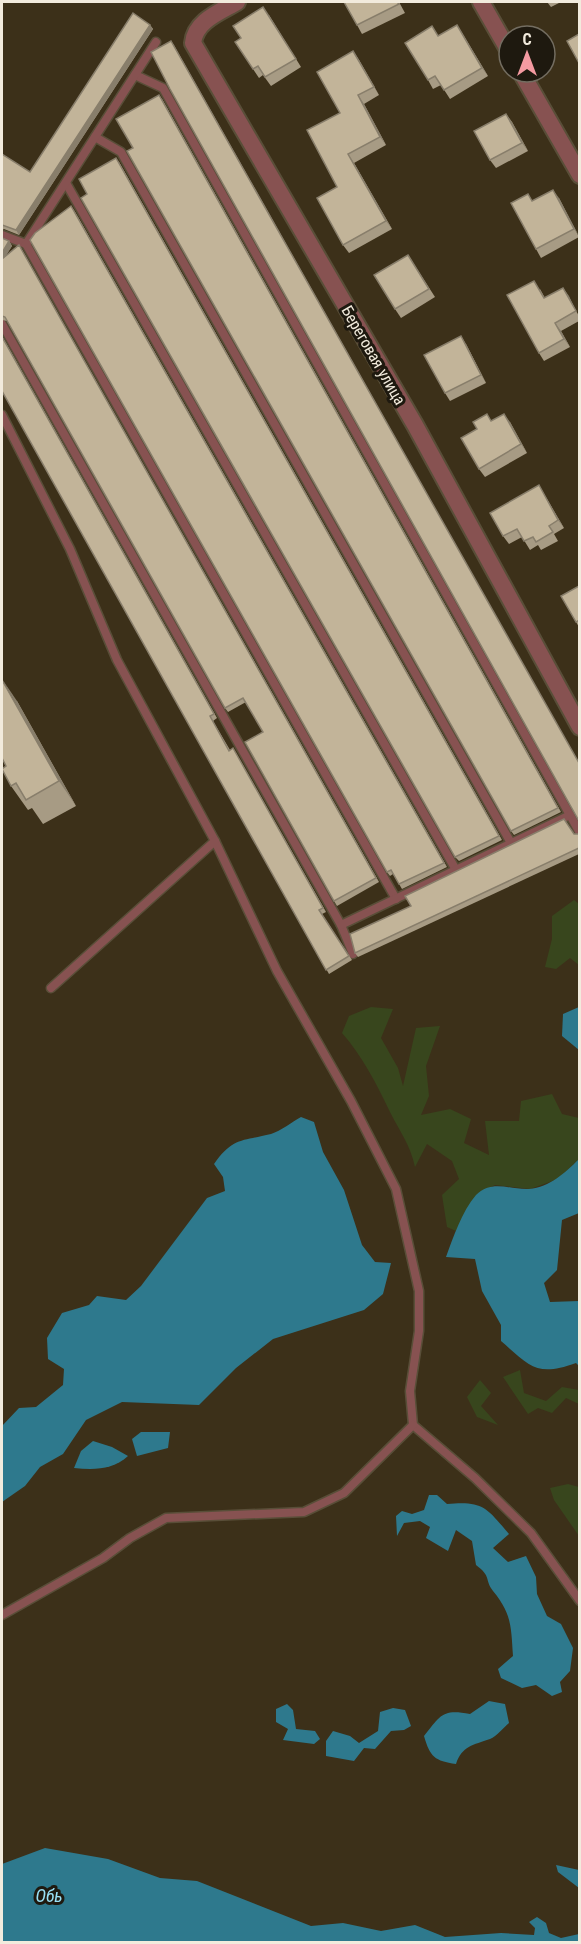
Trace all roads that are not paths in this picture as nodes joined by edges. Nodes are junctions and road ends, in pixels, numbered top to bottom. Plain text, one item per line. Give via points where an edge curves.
1 (237, 2) edge
2 (481, 2) edge
3 (497, 30) edge
4 (156, 42) dead end
5 (135, 75) junction
6 (528, 84) edge
7 (95, 137) junction
8 (579, 175) edge
9 (66, 183) junction
10 (2, 235) edge
11 (26, 244) junction
12 (2, 324) edge
13 (2, 415) edge
14 (579, 726) edge
15 (570, 815) junction
16 (579, 833) edge
17 (215, 841) junction
18 (511, 843) junction
19 (456, 870) junction
20 (396, 898) junction
21 (341, 925) junction
22 (353, 954) edge
23 (51, 988) dead end
24 (412, 1425) junction
25 (579, 1601) edge
26 (2, 1615) edge

1 - 14 street, Береговая улица via 200,25 194,43 415,425
2 - 3 street
4 - 5 lane
5 - 7 lane
5 - 15 lane via 163,88
6 - 8 street
7 - 9 lane
7 - 18 lane via 121,152
9 - 11 lane
9 - 19 lane
10 - 11 lane
11 - 20 lane
12 - 21 lane
13 - 17 lane via 70,549 117,660
15 - 16 lane
15 - 18 lane
17 - 23 lane
17 - 24 lane via 277,971 396,1189 420,1291 410,1391
18 - 19 lane
19 - 20 lane
20 - 21 lane
21 - 22 lane
24 - 25 lane via 475,1478 531,1533
24 - 26 lane via 344,1493 304,1512 166,1518

